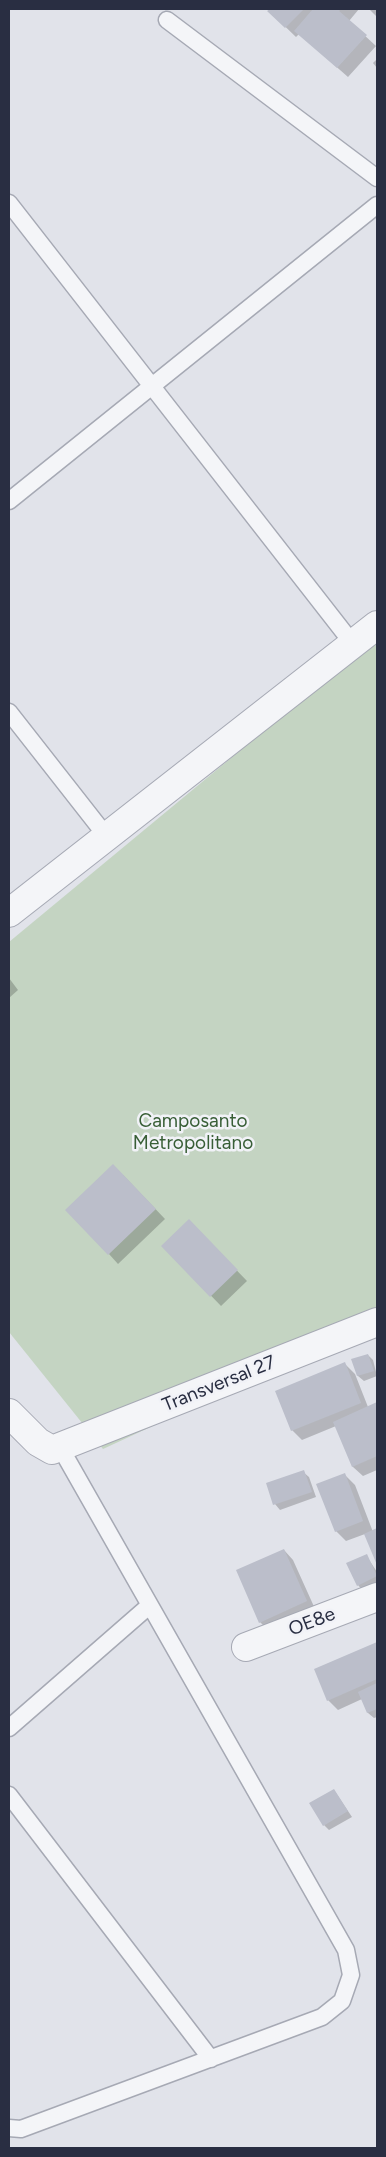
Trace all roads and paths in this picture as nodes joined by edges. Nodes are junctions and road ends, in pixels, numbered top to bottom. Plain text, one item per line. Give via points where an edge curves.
1 (167, 20) dead end
2 (377, 178) edge
3 (9, 203) edge
4 (377, 205) edge
5 (152, 386) junction
6 (9, 501) edge
7 (377, 625) edge
8 (353, 644) junction
9 (9, 712) edge
10 (107, 836) junction
11 (9, 913) edge
12 (375, 1328) edge
13 (9, 1413) edge
14 (60, 1447) junction
15 (377, 1597) edge
16 (150, 1605) junction
17 (246, 1647) dead end
18 (9, 1728) edge
19 (9, 1795) edge
20 (211, 2059) junction
21 (9, 2128) edge

1 - 2 lane
3 - 5 lane
4 - 5 lane
5 - 6 lane
5 - 8 lane
7 - 8 street
8 - 10 street
9 - 10 lane
10 - 11 street
12 - 14 street, Transversal 27
13 - 14 street via 45,1447 52,1450
14 - 16 lane
15 - 17 street, OE8e
16 - 18 lane
16 - 20 lane via 346,1950 352,1975 342,2001 322,2017
19 - 20 lane
20 - 21 lane via 21,2128

